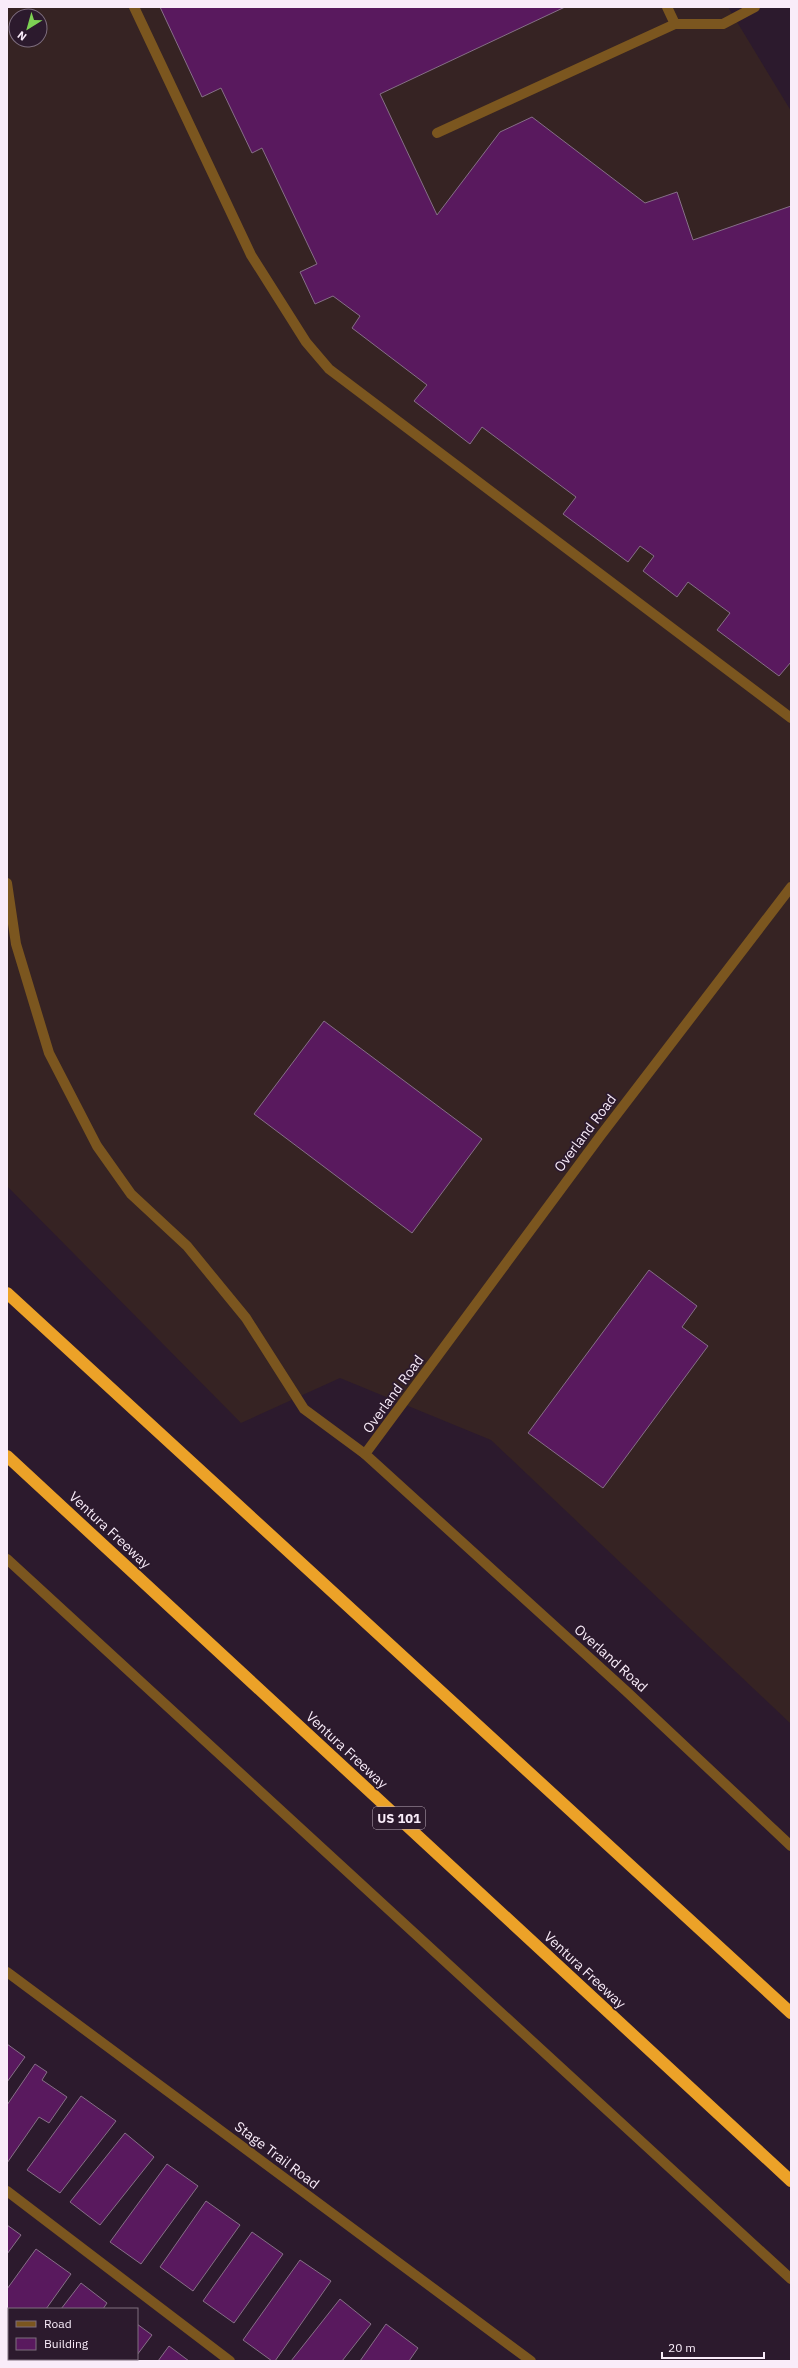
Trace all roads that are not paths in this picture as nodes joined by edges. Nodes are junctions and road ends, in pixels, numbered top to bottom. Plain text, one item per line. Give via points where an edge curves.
1 (134, 7) edge
2 (667, 7) edge
3 (755, 7) edge
4 (674, 24) junction
5 (437, 134) dead end
6 (791, 718) edge
7 (7, 883) edge
8 (791, 887) edge
9 (7, 1293) edge
10 (365, 1454) junction
11 (7, 1456) edge
12 (7, 1559) edge
13 (791, 1846) edge
14 (7, 1972) edge
15 (791, 2013) edge
16 (791, 2181) edge
17 (7, 2191) edge
18 (791, 2279) edge
19 (230, 2361) edge
20 (531, 2361) edge

1 - 6 street via 251,255 306,342 329,369
2 - 4 street
3 - 4 street via 723,24
4 - 5 street
7 - 10 street via 16,944 49,1053 97,1146 131,1194 188,1246 246,1318 304,1409
8 - 10 street, Overland Road via 601,1135
9 - 15 highway
10 - 13 street, Overland Road via 626,1691
11 - 16 highway, Ventura Freeway / US 101
12 - 18 street
14 - 20 street, Stage Trail Road
17 - 19 street

